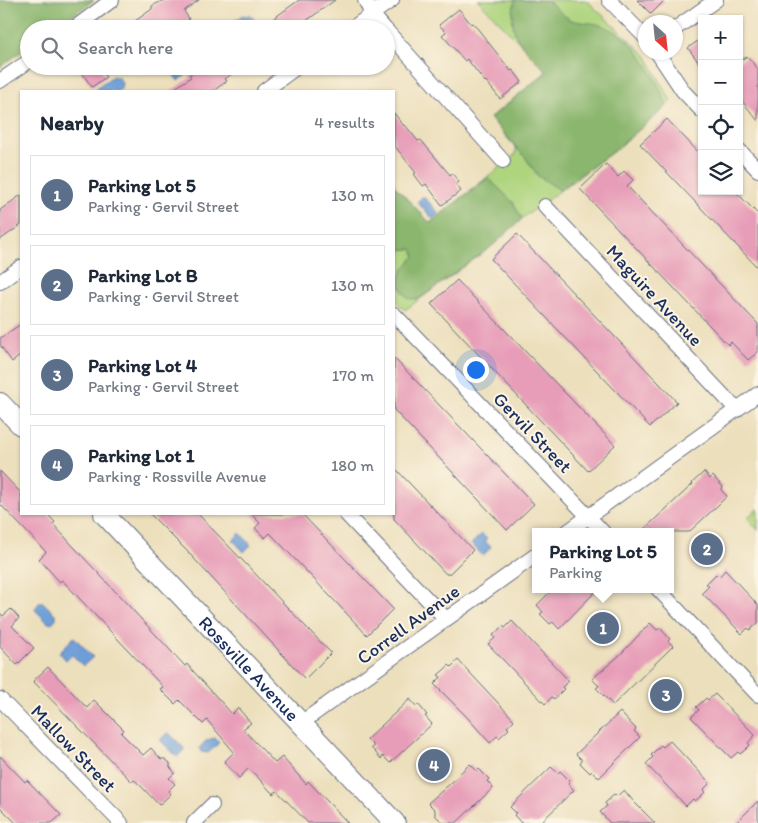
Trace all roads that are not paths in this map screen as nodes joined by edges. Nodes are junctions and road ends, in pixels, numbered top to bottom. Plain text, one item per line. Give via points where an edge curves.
1 (112, 0) edge
2 (365, 0) edge
3 (392, 0) edge
4 (609, 0) edge
5 (716, 0) edge
6 (372, 14) junction
7 (85, 20) edge
8 (364, 20) edge
9 (378, 20) edge
10 (683, 23) edge
11 (638, 30) edge
12 (395, 39) edge
13 (662, 60) edge
14 (20, 68) edge
15 (286, 75) edge
16 (0, 82) edge
17 (265, 90) edge
18 (698, 107) edge
19 (743, 154) edge
20 (503, 161) dead end
21 (758, 170) edge
22 (545, 206) dead end
23 (20, 268) edge
24 (0, 282) edge
25 (395, 315) edge
26 (758, 394) edge
27 (0, 403) edge
28 (737, 410) junction
29 (20, 424) edge
30 (105, 515) edge
31 (347, 515) edge
32 (589, 516) junction
33 (573, 528) edge
34 (600, 528) edge
35 (532, 558) edge
36 (662, 593) edge
37 (446, 619) junction
38 (758, 694) edge
39 (0, 699) edge
40 (301, 723) junction
41 (212, 805) dead end
42 (121, 823) edge
43 (194, 823) edge
44 (394, 823) edge

1 - 7 street
2 - 6 street
3 - 6 street
4 - 11 street
5 - 10 street
6 - 8 street
6 - 9 street
12 - 20 street
13 - 18 street
14 - 16 street
15 - 17 street
19 - 21 street
22 - 28 street, Maguire Avenue
23 - 24 street
25 - 32 street, Gervil Street
26 - 28 street
27 - 29 street
28 - 32 street
30 - 40 street, Rossville Avenue
31 - 37 street
32 - 33 street
32 - 34 street, Gervil Street
35 - 37 street, Correll Avenue
36 - 38 street
37 - 40 street, Correll Avenue
39 - 42 street, Mallow Street
40 - 44 street, Rossville Avenue
41 - 43 street

